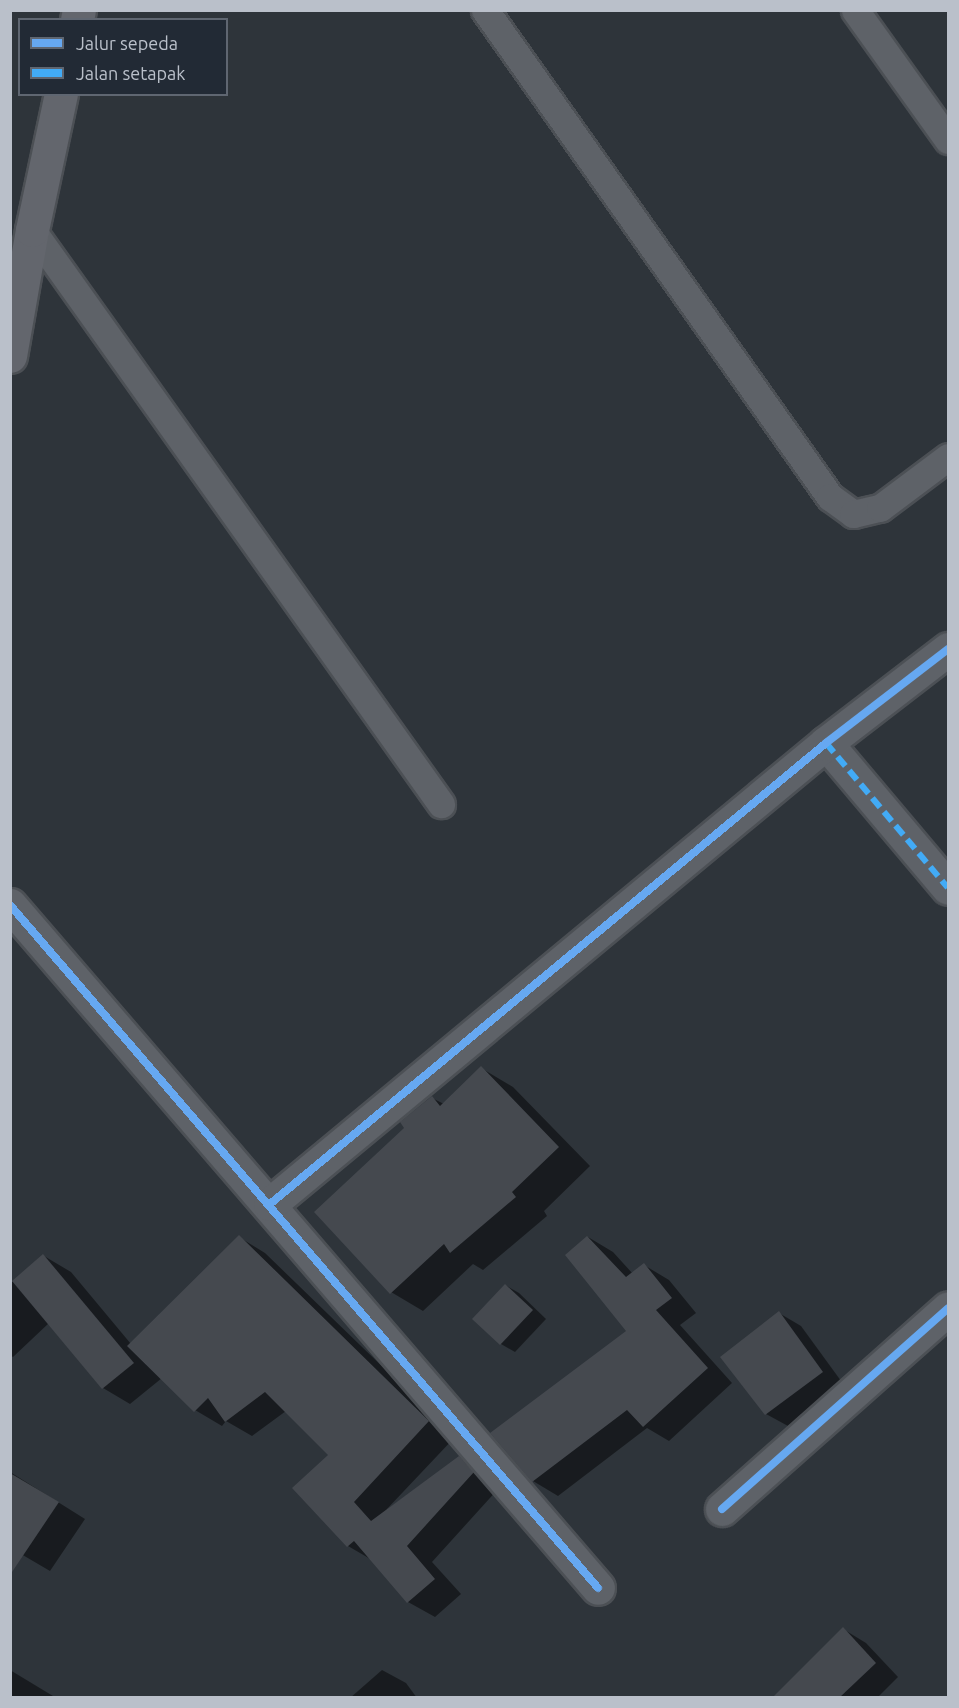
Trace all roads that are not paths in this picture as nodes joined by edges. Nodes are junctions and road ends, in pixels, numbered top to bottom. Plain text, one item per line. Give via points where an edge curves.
1 (485, 10) edge
2 (855, 10) edge
3 (61, 96) edge
4 (948, 140) edge
5 (32, 230) junction
6 (10, 356) edge
7 (948, 457) edge
8 (948, 649) edge
9 (826, 743) junction
10 (441, 804) dead end
11 (948, 888) edge
12 (10, 905) edge
13 (270, 1204) junction
14 (948, 1308) edge
15 (722, 1509) dead end
16 (598, 1588) dead end

1 - 7 lane via 830,497 853,514 880,508
2 - 4 lane
3 - 5 main road
5 - 6 main road
5 - 10 lane
8 - 9 street
9 - 11 street
9 - 13 street
12 - 13 street
13 - 16 street
14 - 15 street

